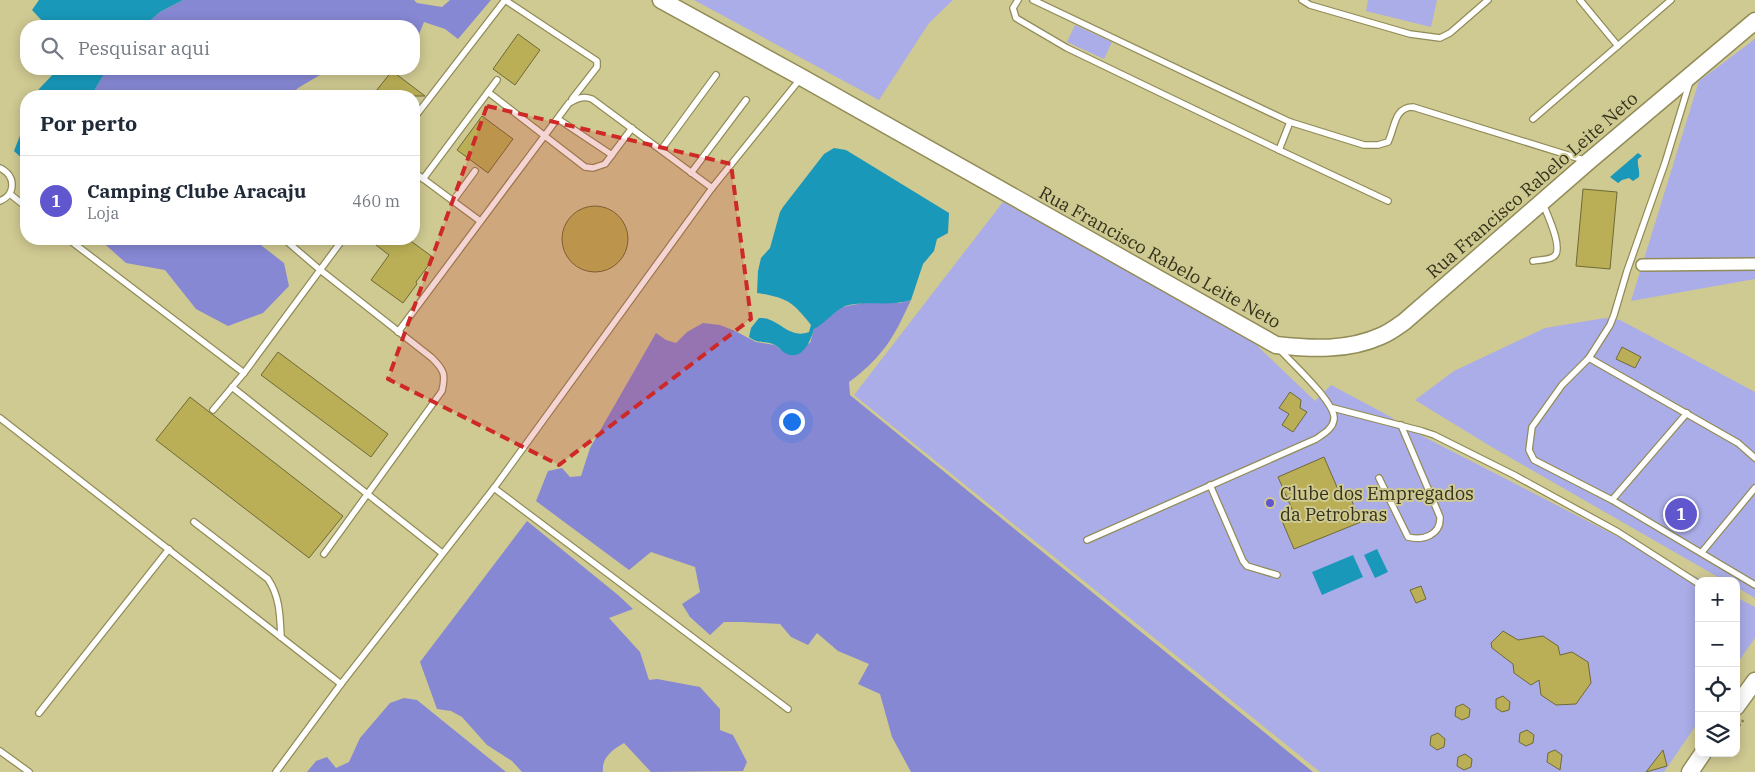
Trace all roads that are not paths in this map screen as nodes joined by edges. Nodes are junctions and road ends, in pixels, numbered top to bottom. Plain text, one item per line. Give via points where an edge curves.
1 (505, 0) edge
2 (660, 0) edge
3 (1018, 0) edge
4 (1033, 0) edge
5 (1302, 0) edge
6 (1488, 0) edge
7 (1580, 0) edge
8 (1671, 0) edge
9 (1755, 21) edge
10 (1618, 46) junction
11 (716, 74) dead end
12 (1693, 74) junction
13 (802, 77) junction
14 (497, 80) dead end
15 (488, 92) junction
16 (746, 100) dead end
17 (570, 103) junction
18 (420, 110) edge
19 (558, 119) junction
20 (1532, 119) dead end
21 (1290, 122) junction
22 (632, 128) junction
23 (544, 136) junction
24 (661, 150) junction
25 (1279, 150) junction
26 (612, 156) junction
27 (1589, 161) junction
28 (0, 168) edge
29 (475, 171) dead end
30 (691, 172) junction
31 (420, 177) edge
32 (423, 179) junction
33 (712, 188) junction
34 (10, 194) junction
35 (0, 201) edge
36 (453, 201) junction
37 (1388, 201) dead end
38 (20, 202) edge
39 (1542, 202) junction
40 (480, 221) junction
41 (76, 245) edge
42 (291, 245) edge
43 (338, 245) edge
44 (1533, 261) dead end
45 (1755, 264) edge
46 (1642, 265) dead end
47 (319, 269) junction
48 (398, 332) junction
49 (1276, 346) junction
50 (1589, 358) junction
51 (244, 372) junction
52 (232, 387) junction
53 (1333, 408) junction
54 (213, 410) dead end
55 (1687, 413) junction
56 (0, 418) edge
57 (1401, 425) junction
58 (1755, 458) edge
59 (1379, 478) dead end
60 (1210, 486) junction
61 (494, 488) junction
62 (1755, 488) edge
63 (368, 493) junction
64 (1612, 500) junction
65 (194, 522) dead end
66 (1087, 540) dead end
67 (169, 549) junction
68 (1702, 552) junction
69 (442, 553) junction
70 (324, 554) dead end
71 (1277, 575) dead end
72 (1695, 581) edge
73 (1755, 585) edge
74 (281, 637) junction
75 (1755, 681) edge
76 (341, 684) junction
77 (1740, 702) edge
78 (788, 709) dead end
79 (39, 713) dead end
80 (0, 751) edge
81 (1700, 757) edge
82 (29, 772) edge
83 (276, 772) edge
84 (1690, 772) edge

1 - 17 lane via 597,61 597,67
1 - 18 lane
2 - 13 street, Rua Francisco Rabelo Leite Neto
3 - 25 lane via 1012,8 1020,21 1068,48
4 - 21 lane
5 - 6 lane via 1310,6 1426,38 1440,38 1450,33
7 - 10 lane
8 - 10 lane
9 - 12 street, Rua Francisco Rabelo Leite Neto
10 - 20 lane
11 - 24 lane
12 - 27 street, Rua Francisco Rabelo Leite Neto
12 - 50 lane via 1614,315
13 - 33 lane
13 - 49 street, Rua Francisco Rabelo Leite Neto
14 - 15 lane
15 - 23 lane
15 - 32 lane
16 - 30 lane
17 - 19 lane
17 - 22 lane via 584,96 592,99
19 - 23 lane
19 - 26 lane
21 - 25 lane
21 - 27 lane via 1364,146 1378,145 1388,142 1402,109 1413,107
22 - 24 lane
22 - 26 lane
23 - 26 lane via 585,167 605,164
23 - 40 lane
24 - 30 lane
25 - 37 lane
27 - 39 street, Rua Francisco Rabelo Leite Neto
28 - 34 lane via 10,176
29 - 36 lane
30 - 33 lane
31 - 32 lane
32 - 36 lane
33 - 61 lane
34 - 35 lane
34 - 38 lane
36 - 40 lane
39 - 44 lane via 1558,253 1554,257
39 - 49 street, Rua Francisco Rabelo Leite Neto via 1404,322 1380,337 1345,347
40 - 48 lane
41 - 51 lane
42 - 47 lane
43 - 47 lane
45 - 46 street
47 - 48 lane
47 - 51 lane
48 - 63 lane via 442,368 445,379 442,391
49 - 53 lane
50 - 55 lane
50 - 64 lane via 1562,386 1532,427 1529,450 1534,460
51 - 52 lane
52 - 54 lane
52 - 63 lane
53 - 57 lane
53 - 60 lane via 1334,420 1330,429 1316,438
55 - 58 lane via 1738,443
55 - 64 lane
56 - 67 lane
57 - 59 lane via 1440,517 1438,528 1421,539 1408,537
57 - 72 lane via 1434,436 1521,478 1618,532
60 - 66 lane
60 - 71 lane via 1243,561 1247,566
61 - 69 lane
61 - 78 lane
62 - 68 lane
63 - 69 lane
63 - 70 lane
64 - 68 lane
65 - 74 lane via 268,579 279,602
67 - 74 lane
67 - 79 lane
68 - 73 lane
69 - 76 lane
74 - 76 lane
75 - 77 street
76 - 83 lane
80 - 82 lane
81 - 84 street

